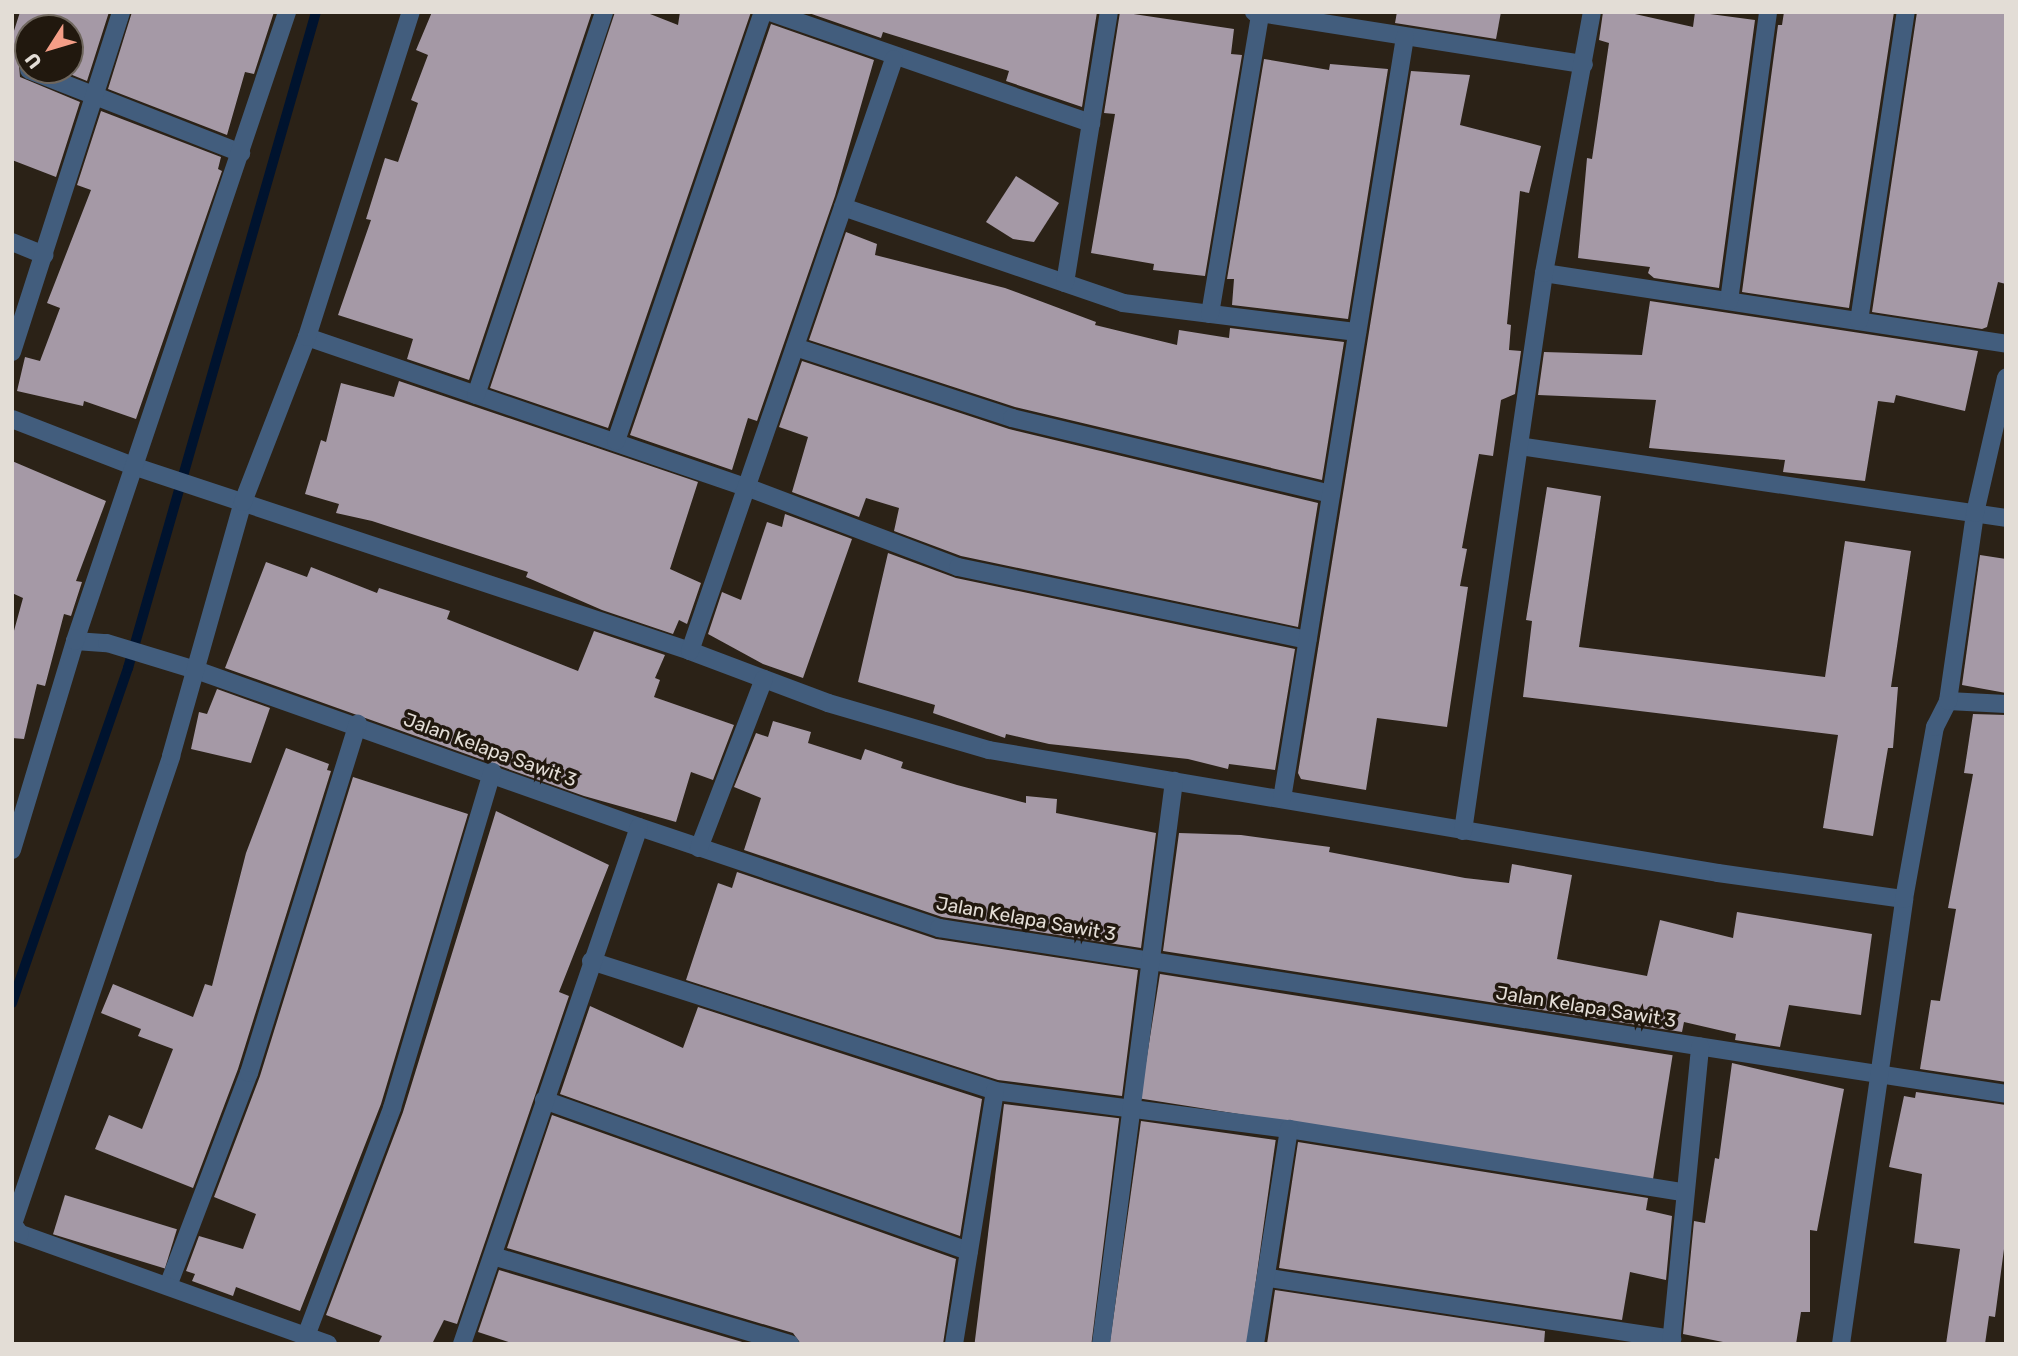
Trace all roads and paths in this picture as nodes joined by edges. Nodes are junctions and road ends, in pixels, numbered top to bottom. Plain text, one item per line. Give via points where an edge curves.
1 (121, 12) edge
2 (287, 12) edge
3 (411, 12) edge
4 (604, 12) edge
5 (763, 12) edge
6 (770, 12) edge
7 (1109, 12) edge
8 (1592, 12) edge
9 (1768, 12) edge
10 (1906, 12) edge
11 (1257, 13) edge
12 (1405, 37) junction
13 (894, 59) junction
14 (1584, 64) junction
15 (62, 84) edge
16 (93, 97) junction
17 (1091, 124) junction
18 (241, 153) junction
19 (843, 207) junction
20 (12, 242) edge
21 (45, 255) junction
22 (1544, 273) junction
23 (1065, 283) junction
24 (1729, 301) junction
25 (1210, 314) junction
26 (1859, 321) junction
27 (1357, 332) junction
28 (307, 337) junction
29 (2006, 344) edge
30 (795, 347) junction
31 (12, 352) edge
32 (2006, 378) edge
33 (476, 395) junction
34 (12, 419) edge
35 (616, 441) junction
36 (1519, 446) junction
37 (135, 467) junction
38 (749, 488) junction
39 (1331, 494) junction
40 (243, 502) junction
41 (1975, 513) junction
42 (2006, 518) edge
43 (1307, 640) junction
44 (75, 641) junction
45 (690, 651) junction
46 (196, 670) junction
47 (764, 679) junction
48 (1948, 701) junction
49 (2006, 704) edge
50 (358, 724) junction
51 (492, 772) junction
52 (1174, 781) junction
53 (1282, 799) junction
54 (639, 827) junction
55 (1463, 831) junction
56 (699, 848) junction
57 (12, 850) edge
58 (1904, 898) junction
59 (591, 961) junction
60 (1151, 961) junction
61 (1700, 1046) junction
62 (1882, 1075) junction
63 (995, 1091) junction
64 (2006, 1094) edge
65 (544, 1100) junction
66 (1133, 1110) junction
67 (1289, 1129) junction
68 (1684, 1192) junction
69 (969, 1251) junction
70 (493, 1256) junction
71 (1269, 1278) junction
72 (168, 1286) junction
73 (306, 1336) junction
74 (1671, 1341) edge
75 (328, 1344) edge
76 (462, 1344) edge
77 (790, 1344) edge
78 (954, 1344) edge
79 (1101, 1344) edge
80 (1255, 1344) edge
81 (1841, 1344) edge

1 - 16 street
2 - 18 street
3 - 28 street
4 - 33 street
5 - 35 street
6 - 13 street
7 - 17 street
8 - 14 street
9 - 24 street
10 - 26 street
11 - 12 street
11 - 25 street
12 - 14 street
12 - 27 street
13 - 17 street
13 - 19 street
14 - 22 street
15 - 16 street
16 - 18 street
16 - 21 street
17 - 23 street
18 - 37 street
19 - 23 street
19 - 30 street
20 - 21 street
21 - 31 street
22 - 24 street
22 - 36 street
23 - 25 street via 1123,303
24 - 26 street
25 - 27 street
26 - 29 street
27 - 39 street
28 - 33 street
28 - 40 street
30 - 38 street
30 - 39 street via 1012,418
32 - 41 street
33 - 35 street
34 - 37 street
35 - 38 street
36 - 41 street
36 - 55 street
37 - 40 street
37 - 44 street
38 - 43 street via 958,567
38 - 45 street
39 - 43 street
40 - 45 street
40 - 46 street
41 - 42 street
41 - 48 street
43 - 53 street
44 - 46 street, Jalan Kelapa Sawit 3 via 107,643
44 - 57 street
45 - 47 street
46 - 50 street, Jalan Kelapa Sawit 3
46 - 72 street via 171,757 13,1224 20,1234
47 - 52 street via 828,703 989,750
47 - 56 street
48 - 49 street
48 - 58 street via 1934,727
50 - 51 street, Jalan Kelapa Sawit 3
50 - 72 street via 248,1073
51 - 54 street, Jalan Kelapa Sawit 3
51 - 73 street via 392,1108
52 - 53 street
52 - 60 street
53 - 55 street
54 - 56 street, Jalan Kelapa Sawit 3
54 - 59 street
55 - 58 street
56 - 60 street, Jalan Kelapa Sawit 3 via 939,928
58 - 62 street
59 - 63 street
59 - 65 street
60 - 61 street, Jalan Kelapa Sawit 3
60 - 66 street
61 - 62 street, Jalan Kelapa Sawit 3
61 - 68 street
62 - 64 street, Jalan Kelapa Sawit 3
62 - 81 street
63 - 66 street
63 - 69 street
65 - 69 street
65 - 70 street
66 - 67 street
66 - 79 street
67 - 68 street
67 - 71 street
68 - 74 street
69 - 78 street
70 - 76 street
70 - 77 street
71 - 74 street
71 - 80 street
72 - 73 street
73 - 75 street

